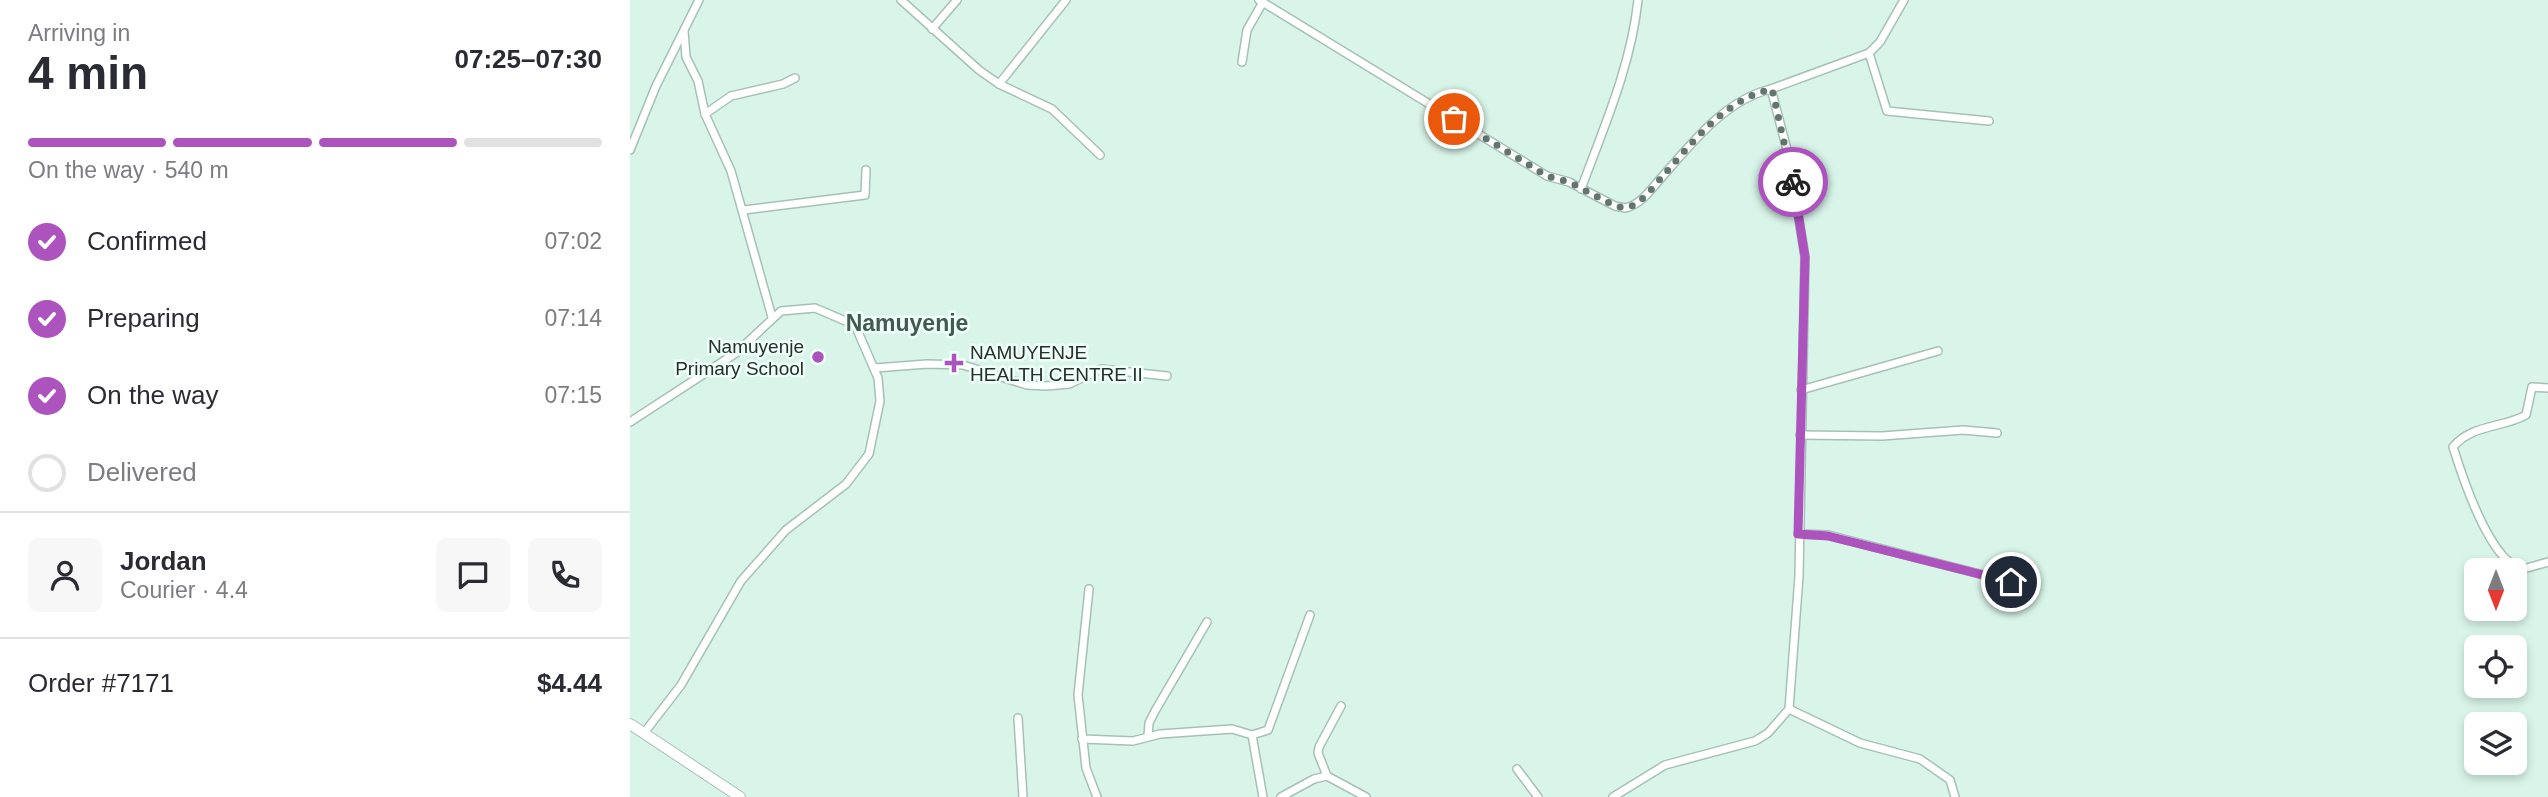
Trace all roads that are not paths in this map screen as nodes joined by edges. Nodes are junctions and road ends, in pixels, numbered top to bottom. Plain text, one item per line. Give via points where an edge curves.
1 (699, 0) edge
2 (901, 0) edge
3 (957, 0) edge
4 (1066, 0) edge
5 (1638, 0) edge
6 (1904, 0) edge
7 (1261, 1) edge
8 (932, 29) junction
9 (684, 31) junction
10 (1869, 53) junction
11 (1242, 62) dead end
12 (795, 78) dead end
13 (999, 83) junction
14 (1772, 89) junction
15 (705, 114) junction
16 (1989, 121) dead end
17 (630, 150) edge
18 (1100, 155) dead end
19 (866, 170) dead end
20 (1581, 189) junction
21 (744, 210) junction
22 (772, 317) junction
23 (1938, 351) dead end
24 (875, 368) junction
25 (1167, 376) dead end
26 (2548, 388) edge
27 (1801, 390) junction
28 (630, 422) edge
29 (1997, 433) dead end
30 (1800, 435) junction
31 (1798, 534) junction
32 (2548, 562) edge
33 (2011, 582) dead end
34 (1089, 589) dead end
35 (1310, 615) dead end
36 (1207, 622) dead end
37 (1341, 706) dead end
38 (1789, 709) junction
39 (1018, 718) dead end
40 (630, 724) edge
41 (644, 733) junction
42 (1252, 735) junction
43 (1148, 736) junction
44 (1082, 739) junction
45 (1517, 769) dead end
46 (1328, 776) junction
47 (740, 797) edge
48 (1023, 797) edge
49 (1097, 797) edge
50 (1263, 797) edge
51 (1281, 797) edge
52 (1366, 797) edge
53 (1538, 797) edge
54 (1613, 797) edge
55 (1955, 797) edge

1 - 9 street
2 - 8 street
3 - 8 street
4 - 13 street
5 - 20 street via 1622,79
6 - 10 street via 1881,42
7 - 11 street via 1247,30
7 - 20 street via 1547,176
8 - 13 street
9 - 15 street via 686,57 698,81
9 - 17 street
10 - 14 street
10 - 16 street via 1887,111
12 - 15 street via 731,96
13 - 18 street via 1052,109
14 - 20 street via 1746,97 1713,122 1633,206 1615,206
14 - 27 street via 1789,157 1805,257
15 - 21 street
19 - 21 street via 865,195
21 - 22 street
22 - 24 street via 803,306 831,313 855,325
22 - 28 street via 736,353
23 - 27 street
24 - 25 street via 963,365 1027,385 1046,386 1069,384 1101,369
24 - 41 street via 880,401 866,460 846,484 786,530 741,581 681,685
26 - 32 street via 2532,387 2526,415 2459,439 2453,447 2464,482 2504,557 2520,570
27 - 30 street
29 - 30 street
30 - 31 street
31 - 33 street via 1828,536
31 - 38 street via 1797,629
34 - 44 street via 1078,674
35 - 42 street via 1268,730
36 - 43 street via 1155,711
37 - 46 street via 1319,747
38 - 54 street via 1755,741 1665,765
38 - 55 street via 1860,743 1920,759 1950,780
39 - 48 street
40 - 41 street
41 - 47 street
42 - 43 street via 1232,729
42 - 50 street
43 - 44 street via 1133,741
44 - 49 street
45 - 53 street
46 - 51 street
46 - 52 street

